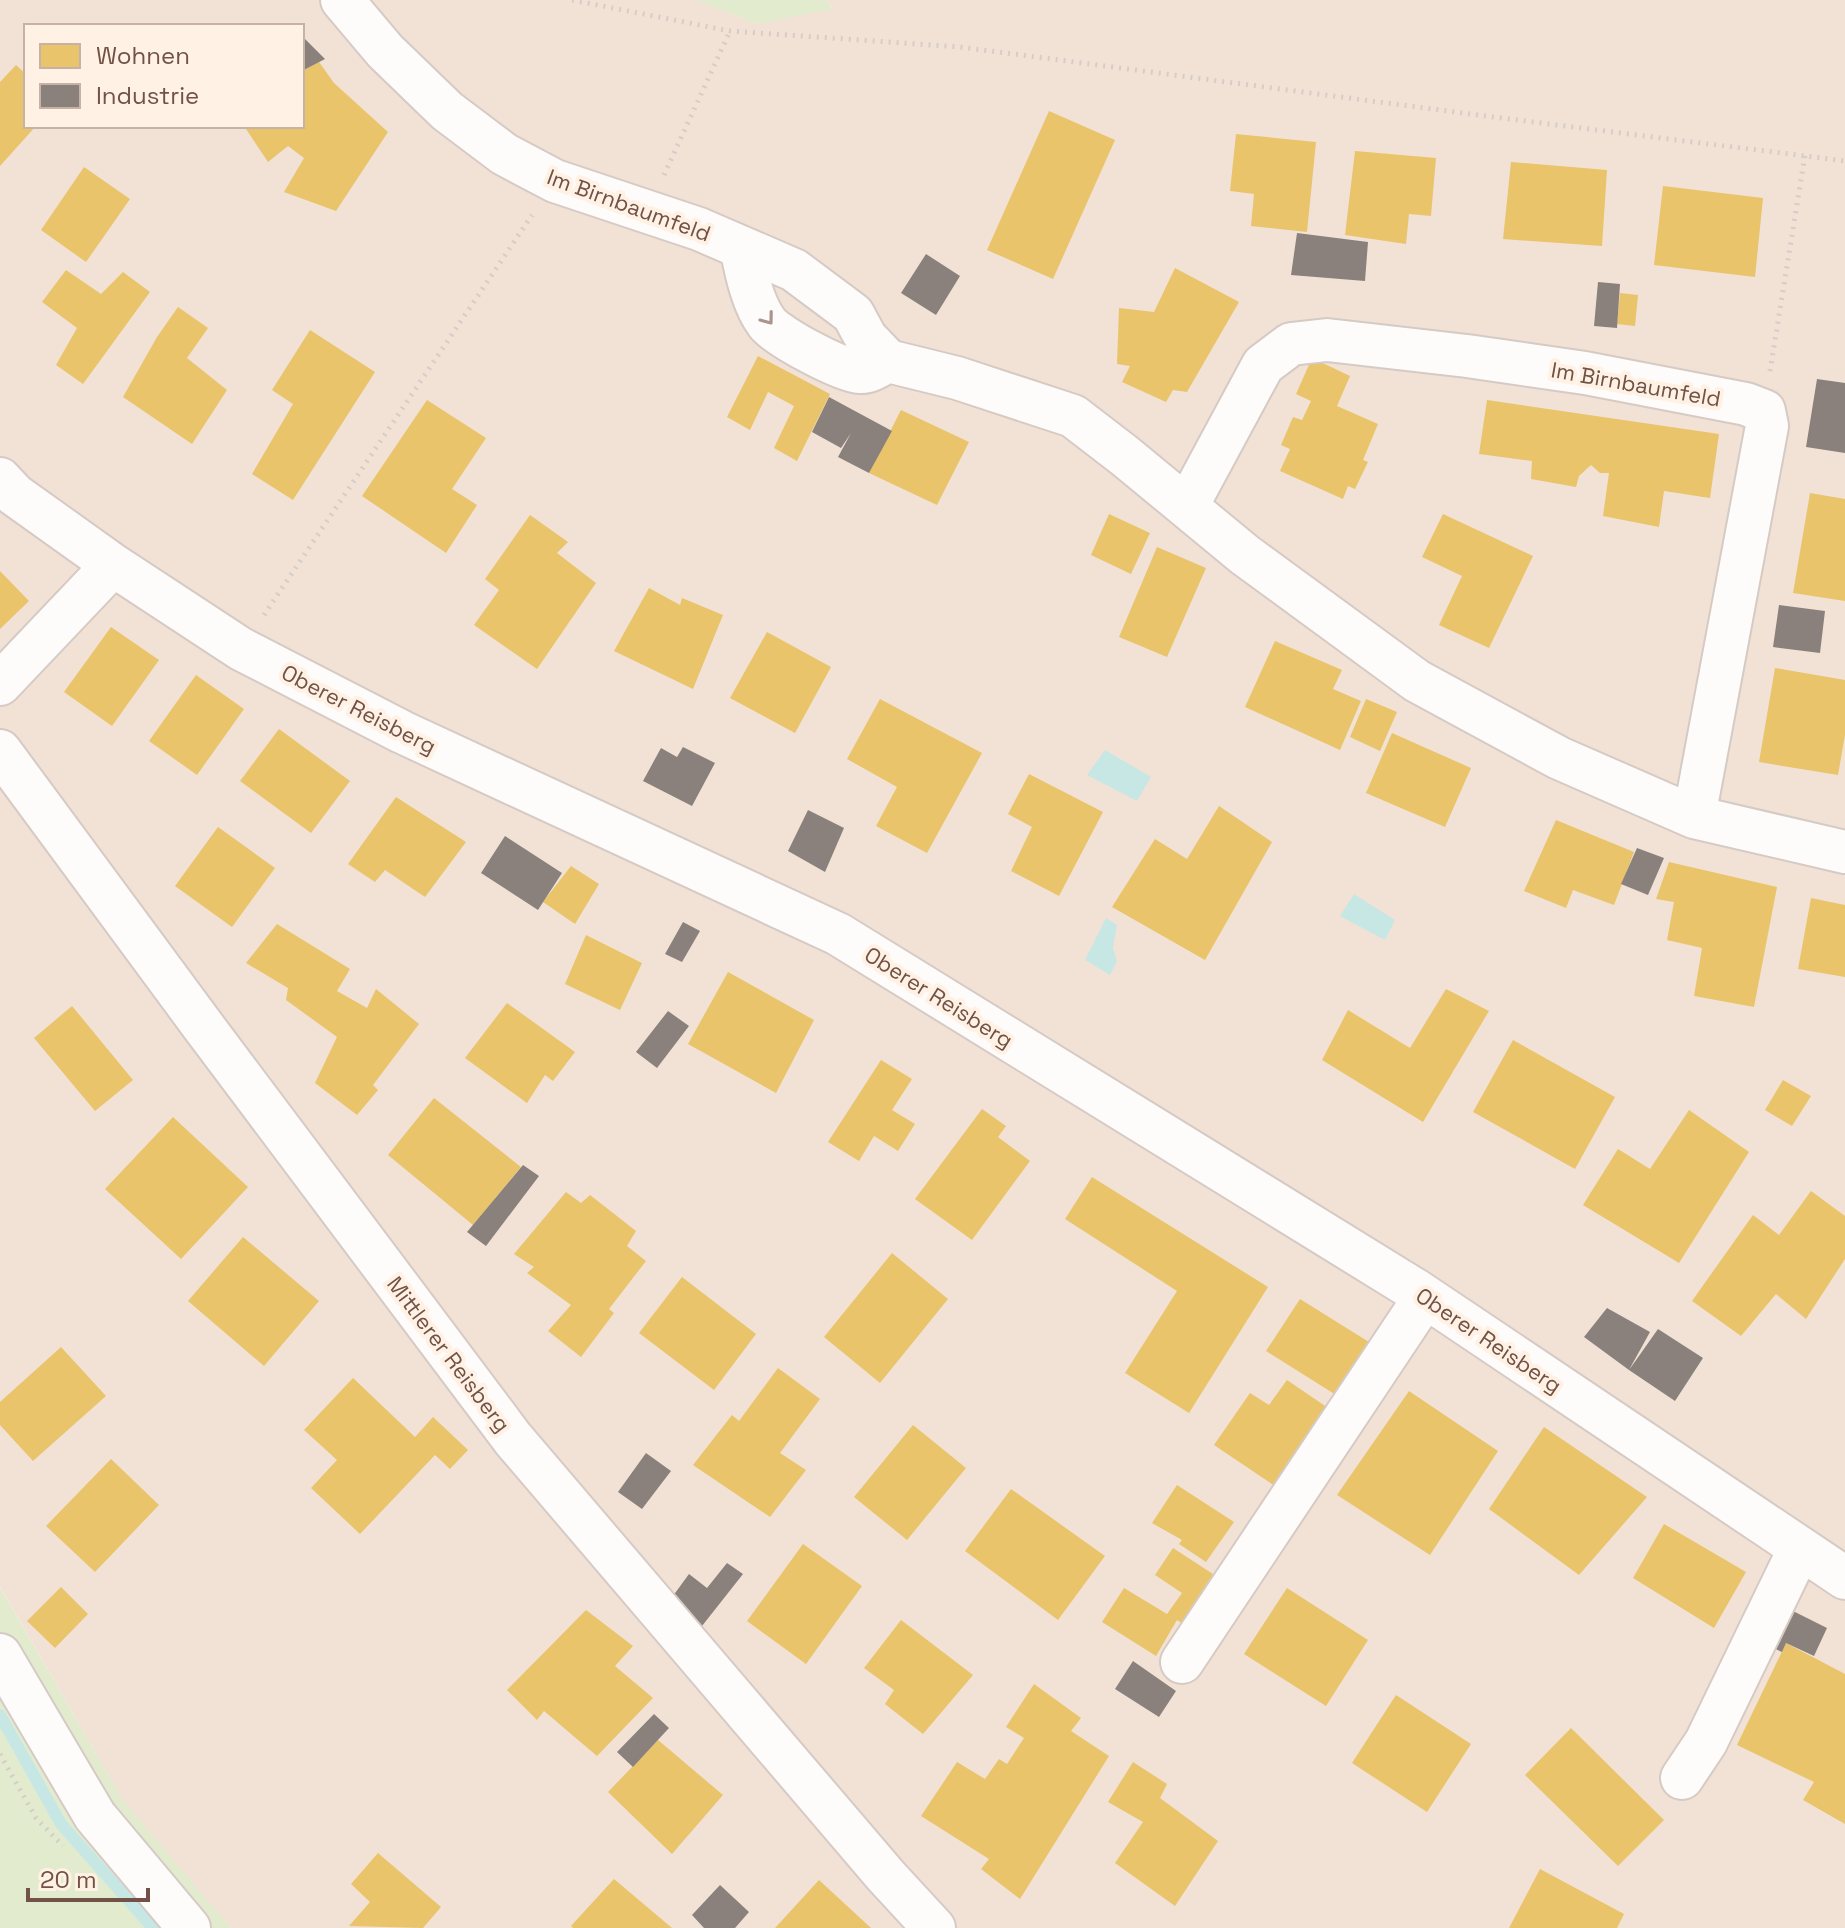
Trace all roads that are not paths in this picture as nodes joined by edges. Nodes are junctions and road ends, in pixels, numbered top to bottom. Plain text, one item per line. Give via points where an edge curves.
1 (342, 0) edge
2 (741, 247) junction
3 (888, 361) junction
4 (0, 479) edge
5 (1187, 506) junction
6 (113, 565) junction
7 (0, 684) edge
8 (0, 751) edge
9 (1694, 817) junction
10 (1845, 852) edge
11 (1425, 1297) junction
12 (1800, 1548) junction
13 (1845, 1578) edge
14 (0, 1655) edge
15 (1182, 1662) dead end
16 (1682, 1778) dead end
17 (189, 1928) edge
18 (934, 1928) edge

1 - 2 street, Im Birnbaumfeld via 447,111 504,154 555,181
2 - 3 street, Im Birnbaumfeld via 794,270 830,296 853,314
2 -> 3 street via 750,285 768,324 837,365 860,372
3 - 5 street via 1073,416
4 - 6 street, Oberer Reisberg
5 - 9 street via 1417,681 1559,758
5 - 9 street, Im Birnbaumfeld via 1263,365 1291,344 1327,340 1467,356 1614,378 1764,411 1767,426
6 - 7 street
6 - 11 street, Oberer Reisberg via 241,649 402,732 838,934
8 - 18 street, Mittlerer Reisberg via 513,1439
9 - 10 street
11 - 12 street, Oberer Reisberg
11 - 15 street
12 - 13 street, Oberer Reisberg
12 - 16 street via 1706,1742
14 - 17 street via 95,1816

